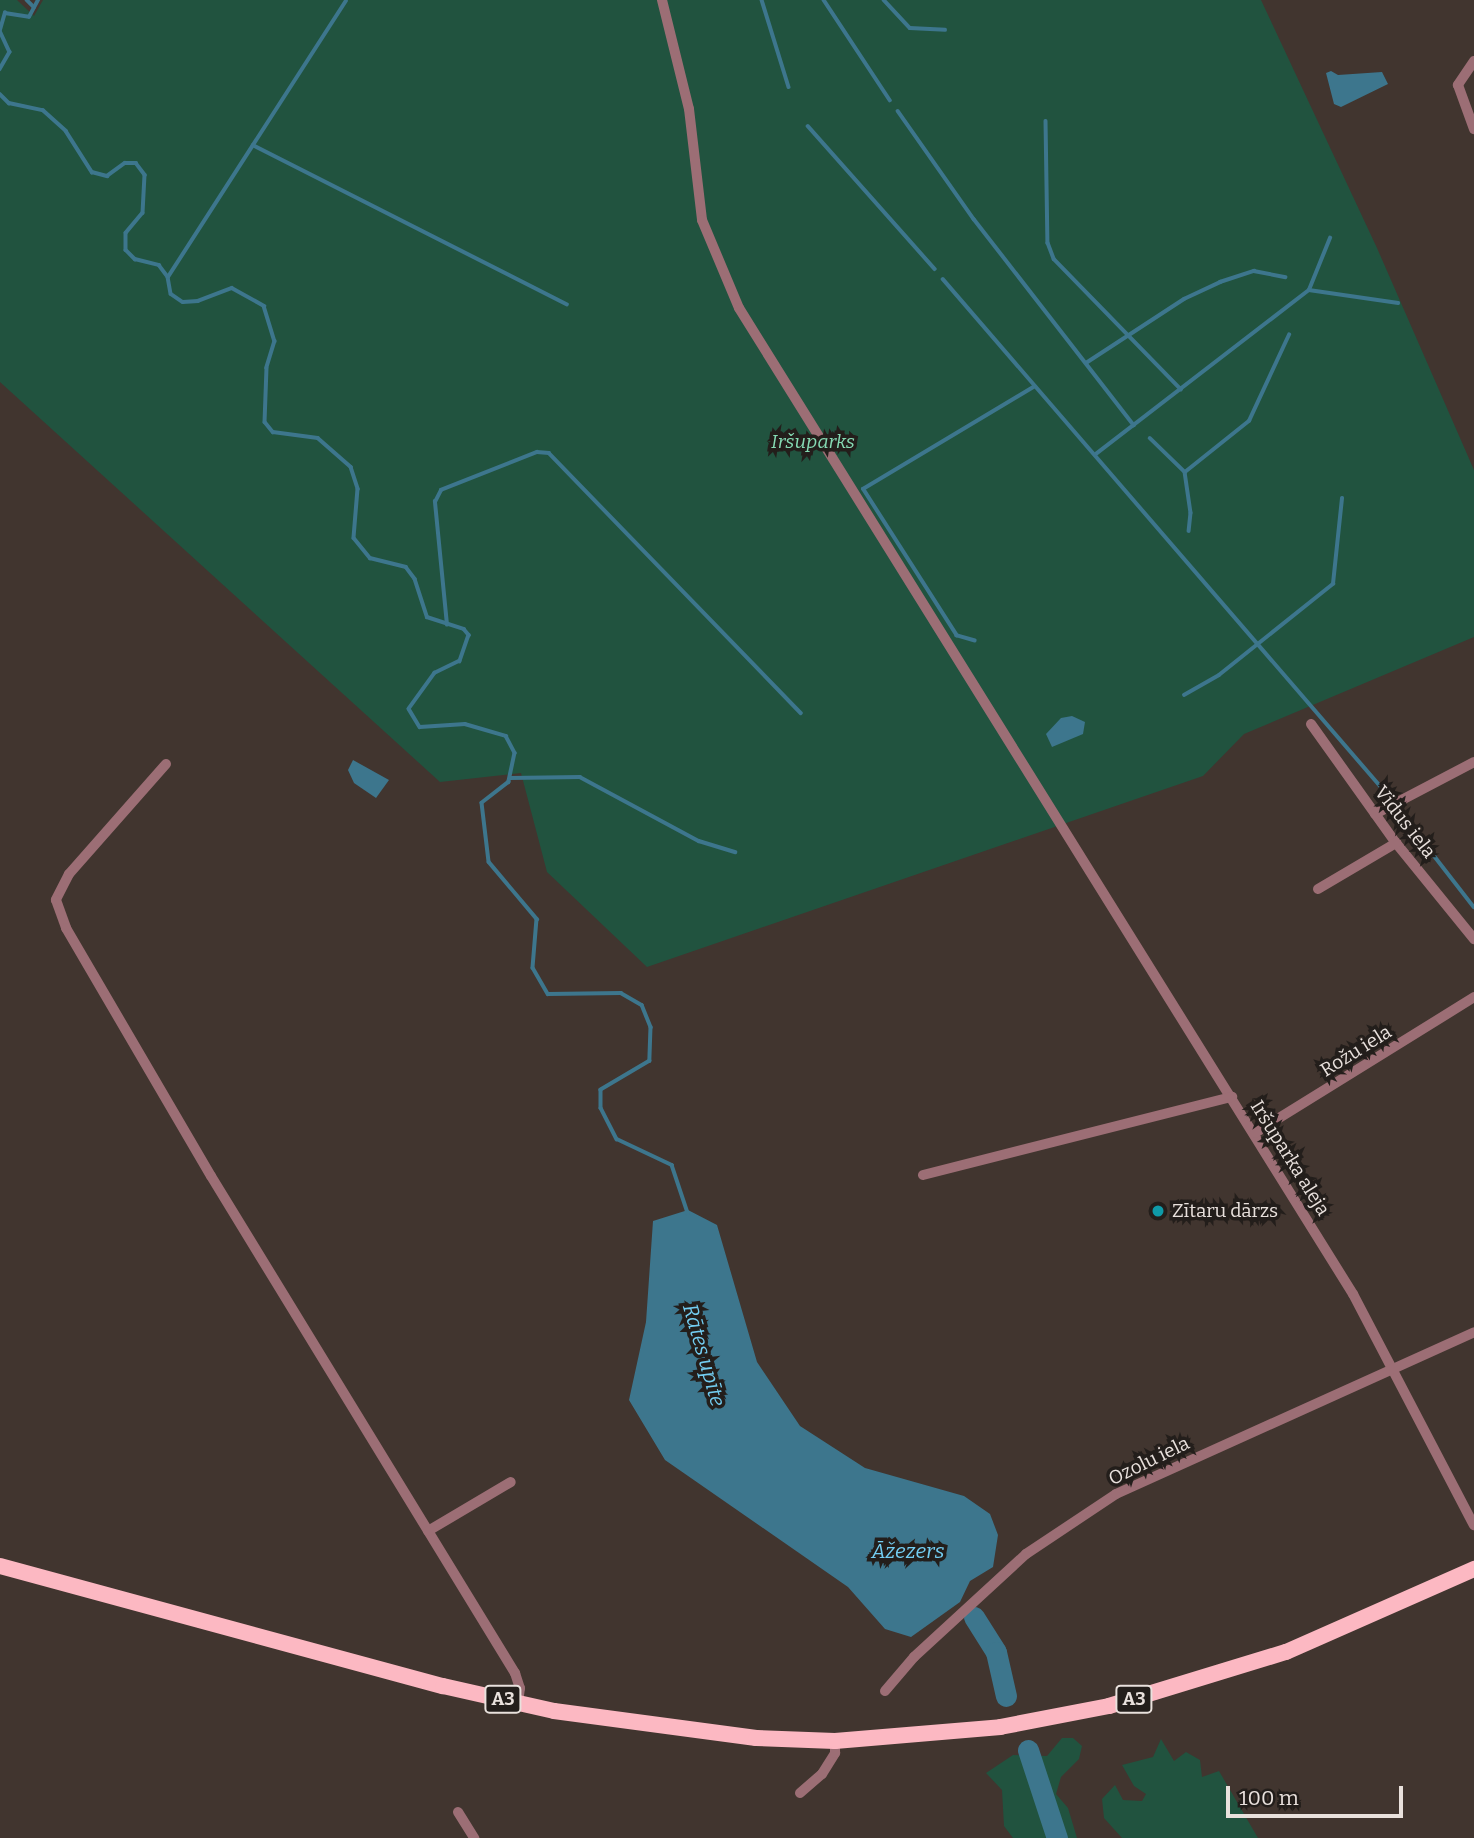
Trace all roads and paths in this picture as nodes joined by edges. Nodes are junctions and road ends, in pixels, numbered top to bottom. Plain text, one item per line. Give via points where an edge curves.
1 (662, 0) edge
2 (1474, 61) edge
3 (1474, 129) edge
4 (1311, 724) dead end
5 (1474, 762) edge
6 (166, 764) dead end
7 (1375, 814) junction
8 (1396, 843) junction
9 (1318, 890) dead end
10 (1474, 939) edge
11 (1474, 997) edge
12 (1232, 1097) junction
13 (1255, 1133) junction
14 (923, 1175) dead end
15 (1474, 1332) edge
16 (1395, 1367) junction
17 (511, 1482) dead end
18 (1474, 1525) edge
19 (428, 1531) junction
20 (0, 1566) edge
21 (1474, 1569) edge
22 (885, 1691) dead end
23 (518, 1702) junction
24 (835, 1741) junction
25 (800, 1793) dead end
26 (457, 1812) dead end
27 (474, 1838) edge

1 - 12 street, Iršuparka aleja via 689,109 702,220 720,270
2 - 3 street via 1458,85
4 - 7 street, Vidus iela
5 - 7 street
6 - 19 street via 69,874 57,900 66,928 204,1165
7 - 8 street, Vidus iela
8 - 9 street
8 - 10 street, Vidus iela
11 - 13 street, Rožu iela
12 - 13 street, Iršuparka aleja
12 - 14 street
13 - 16 street, Iršuparka aleja
15 - 16 street, Ozolu iela
16 - 18 street, Iršuparka aleja
16 - 22 street, Ozolu iela via 1116,1494 1026,1554 914,1657
17 - 19 street
19 - 23 street via 515,1673
20 - 23 highway, A3
21 - 24 highway, A3 via 1244,1667 1109,1706 1000,1727
23 - 24 highway, A3 via 602,1720 756,1738
24 - 25 street via 835,1753 822,1774
26 - 27 street

